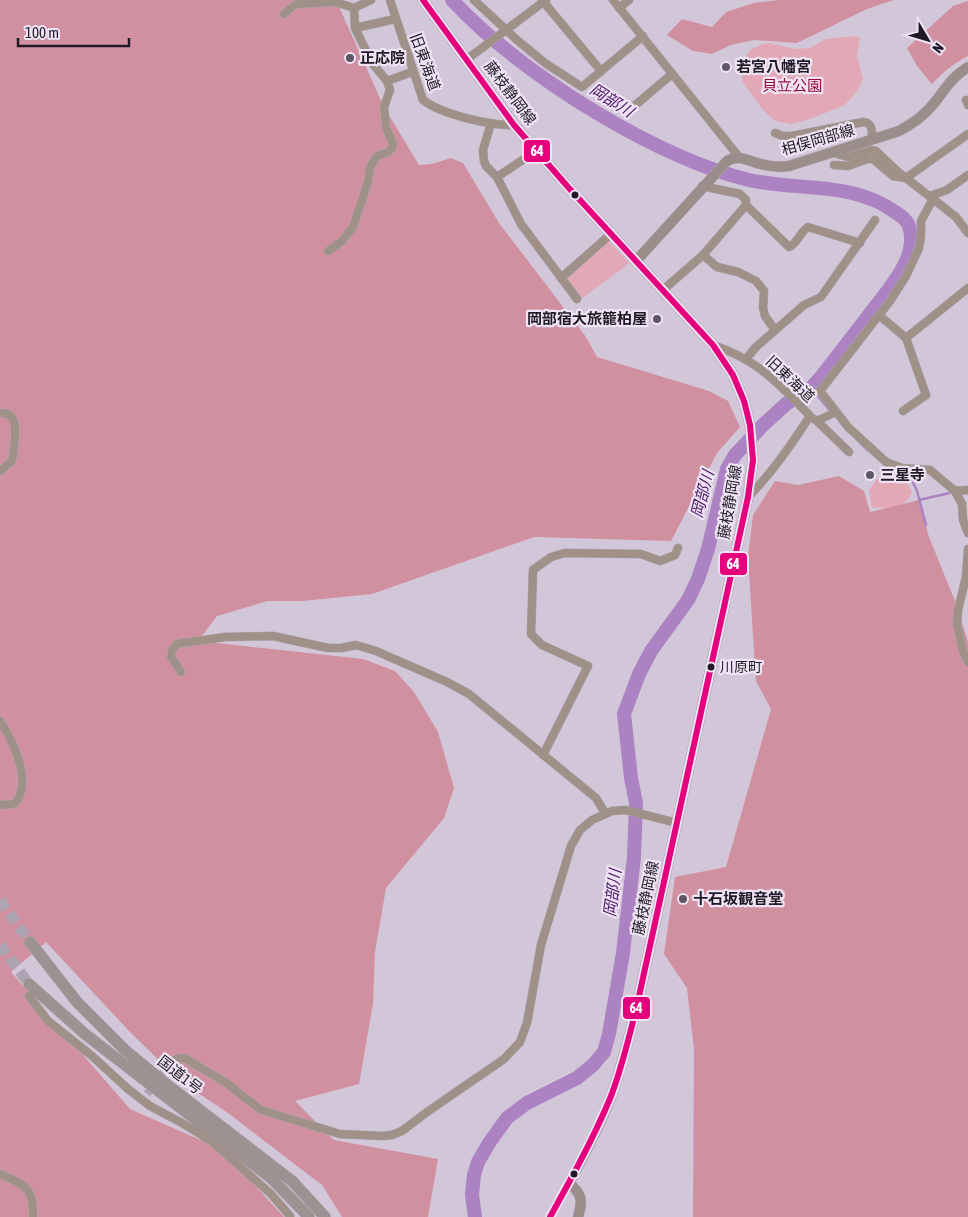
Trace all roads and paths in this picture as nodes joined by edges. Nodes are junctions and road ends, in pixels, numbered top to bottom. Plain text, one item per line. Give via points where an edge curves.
1 (371, 0) edge
2 (390, 0) edge
3 (423, 0) edge
4 (474, 0) edge
5 (613, 0) edge
6 (629, 0) edge
7 (544, 1) edge
8 (354, 8) junction
9 (619, 8) junction
10 (284, 14) dead end
11 (396, 19) junction
12 (355, 28) junction
13 (507, 30) junction
14 (643, 36) junction
15 (466, 60) junction
16 (968, 67) edge
17 (601, 71) junction
18 (412, 72) junction
19 (672, 74) junction
20 (387, 80) junction
21 (626, 113) dead end
22 (491, 123) junction
23 (514, 124) junction
24 (775, 133) dead end
25 (968, 134) edge
26 (872, 139) junction
27 (536, 151) junction
28 (834, 152) junction
29 (739, 157) junction
30 (834, 165) dead end
31 (968, 175) edge
32 (497, 177) junction
33 (906, 178) junction
34 (706, 183) junction
35 (931, 198) junction
36 (746, 205) junction
37 (875, 220) dead end
38 (966, 228) edge
39 (611, 234) junction
40 (860, 243) junction
41 (328, 251) dead end
42 (703, 255) junction
43 (636, 261) junction
44 (561, 278) junction
45 (968, 288) edge
46 (662, 290) junction
47 (577, 299) dead end
48 (879, 315) junction
49 (775, 330) junction
50 (906, 338) junction
51 (713, 345) junction
52 (746, 359) junction
53 (904, 411) dead end
54 (836, 412) junction
55 (0, 414) edge
56 (810, 416) junction
57 (818, 421) junction
58 (849, 452) dead end
59 (0, 472) edge
60 (968, 490) edge
61 (955, 491) junction
62 (748, 497) junction
63 (968, 533) edge
64 (678, 548) dead end
65 (968, 550) edge
66 (968, 662) edge
67 (181, 672) dead end
68 (0, 721) edge
69 (543, 755) junction
70 (0, 805) edge
71 (605, 813) junction
72 (677, 823) junction
73 (30, 942) tunnel mouth
74 (29, 984) tunnel mouth
75 (29, 996) dead end
76 (169, 1065) tunnel mouth
77 (0, 1174) edge
78 (569, 1183) junction
79 (290, 1216) edge
80 (33, 1217) edge
81 (309, 1217) edge
82 (325, 1217) edge
83 (550, 1217) edge
84 (578, 1217) edge

1 - 8 street
2 - 11 street, 旧東海道
3 - 15 main road, 藤枝静岡線
4 - 13 street
5 - 9 street
6 - 9 street
7 - 13 street
7 - 17 street
8 - 10 street via 335,2 296,4
8 - 12 street
9 - 14 street
11 - 12 street
11 - 18 street, 旧東海道
12 - 20 street via 372,63
13 - 15 street
13 - 17 street via 544,63 582,87
14 - 17 street
14 - 19 street
15 - 23 main road, 藤枝静岡線
16 - 26 main road, 相俣岡部線 via 914,123
18 - 20 street
18 - 22 street, 旧東海道 via 422,100 431,107
19 - 21 street
19 - 29 street
20 - 41 street via 390,90 384,107 392,148 377,156 370,168 353,228
22 - 23 street, 旧東海道
22 - 32 street via 483,156 486,166
23 - 27 main road, 藤枝静岡線
24 - 26 street via 792,136 867,122
25 - 33 street
26 - 28 main road, 相俣岡部線
27 - 32 street
27 - 39 main road, 藤枝静岡線
28 - 29 main road, 相俣岡部線 via 777,167
28 - 33 street via 848,156 876,151
29 - 34 main road via 727,161
30 - 33 street via 848,166 873,159 893,176
31 - 35 street
32 - 44 street via 521,224
33 - 35 street
34 - 36 street via 740,194
34 - 43 main road
35 - 38 street
35 - 48 street via 920,221 921,236 913,264
36 - 40 street via 789,247 808,227
36 - 42 street
37 - 40 street
39 - 43 main road, 藤枝静岡線
39 - 44 street
40 - 49 street via 821,297 804,305
42 - 46 street
42 - 49 street via 718,267 747,275 761,286 765,316
43 - 46 main road, 藤枝静岡線
44 - 47 street
45 - 50 street
46 - 51 main road, 藤枝静岡線
48 - 50 street
48 - 54 street via 820,390
49 - 52 street
50 - 53 street via 926,395
51 - 52 street, 旧東海道
51 - 62 main road, 藤枝静岡線 via 739,387 750,425 753,451
52 - 56 street, 旧東海道 via 765,371
54 - 57 street
54 - 61 street via 886,462 902,468 930,470
55 - 59 street via 10,415 15,424 14,456
56 - 57 street
56 - 62 street, 旧東海道 via 774,468
57 - 58 street
60 - 61 street
61 - 63 street via 962,504
62 - 72 main road, 藤枝静岡線
64 - 69 street via 676,555 660,561 640,554 565,553 552,557 533,570 531,634 542,645 588,666
65 - 66 street via 957,624
67 - 69 street via 171,657 177,644 225,637 273,636 328,648 356,645 469,694
68 - 70 street via 21,765 22,786 14,804
69 - 71 street via 596,798
71 - 72 street via 626,810
71 - 76 street via 580,830 571,846 541,945 524,1034 514,1049 491,1068 402,1131 383,1136 340,1134 260,1110 225,1082 184,1058
72 - 78 main road, 藤枝静岡線 via 624,1055 606,1108
73 - 82 highway, 国道1号 via 77,1002 125,1050 292,1181
74 - 81 highway, 国道1号 via 84,1034 270,1178
75 - 79 street via 48,1021 144,1097 211,1141 245,1169
77 - 80 street via 21,1183 30,1193
78 - 83 street
78 - 84 main road via 579,1192 581,1199

